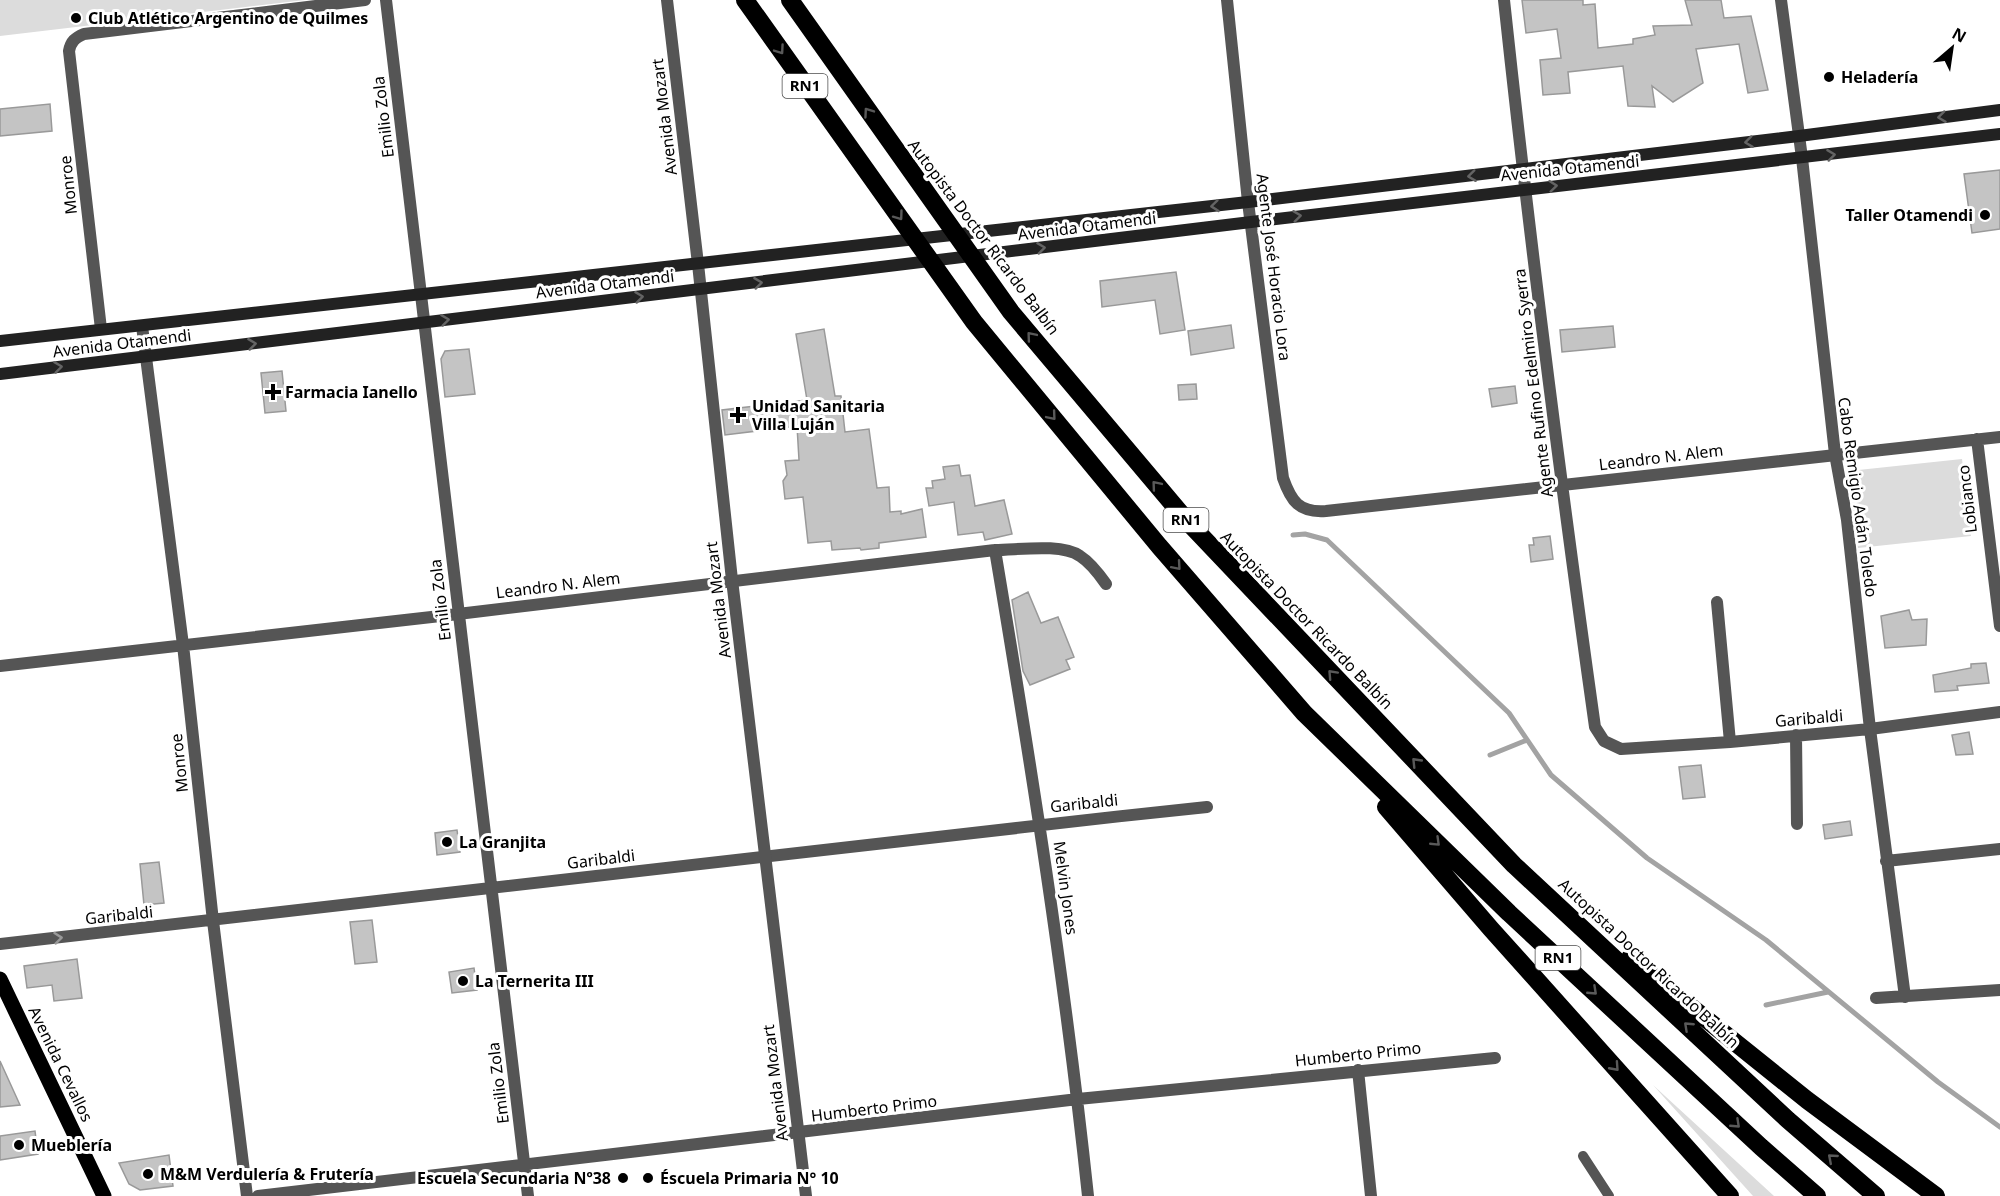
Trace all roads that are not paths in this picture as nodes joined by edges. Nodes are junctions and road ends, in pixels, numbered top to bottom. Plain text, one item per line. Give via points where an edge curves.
1 (365, 0) edge
2 (386, 0) edge
3 (666, 0) edge
4 (745, 0) edge
5 (789, 0) edge
6 (1227, 0) edge
7 (1504, 0) edge
8 (1782, 0) edge
9 (2000, 110) edge
10 (2000, 134) edge
11 (1799, 136) junction
12 (1802, 158) junction
13 (1522, 170) junction
14 (1526, 189) junction
15 (1248, 202) junction
16 (1251, 222) junction
17 (698, 264) junction
18 (700, 290) junction
19 (421, 296) junction
20 (424, 323) junction
21 (142, 326) junction
22 (101, 329) junction
23 (0, 341) edge
24 (145, 357) junction
25 (0, 374) edge
26 (2000, 436) edge
27 (1977, 439) junction
28 (1835, 454) junction
29 (1561, 486) junction
30 (1326, 511) joint
31 (995, 550) junction
32 (732, 580) junction
33 (1106, 584) dead end
34 (1717, 602) dead end
35 (458, 615) junction
36 (2000, 626) edge
37 (183, 645) junction
38 (0, 666) edge
39 (2000, 712) edge
40 (1304, 713) junction
41 (1870, 729) junction
42 (1797, 735) junction
43 (1730, 742) junction
44 (1621, 749) joint
45 (1207, 807) dead end
46 (1041, 824) junction
47 (1797, 824) dead end
48 (2000, 849) edge
49 (765, 857) junction
50 (1886, 861) junction
51 (1515, 865) junction
52 (491, 889) junction
53 (213, 921) junction
54 (0, 944) edge
55 (0, 979) edge
56 (2000, 990) edge
57 (1905, 997) junction
58 (1876, 999) dead end
59 (1495, 1058) dead end
60 (1358, 1070) junction
61 (1078, 1099) junction
62 (798, 1134) junction
63 (1583, 1156) dead end
64 (525, 1165) junction
65 (104, 1196) edge
66 (247, 1196) edge
67 (258, 1196) edge
68 (528, 1196) edge
69 (806, 1196) edge
70 (1088, 1196) edge
71 (1371, 1196) edge
72 (1609, 1196) edge
73 (1730, 1196) edge
74 (1817, 1196) edge
75 (1876, 1196) edge
76 (1936, 1196) edge

1 - 22 street, Monroe via 84,34 70,44
2 - 19 street, Emilio Zola
3 - 17 street, Avenida Mozart
4 -> 40 highway, RN1 via 974,322 1159,546
51 -> 5 highway, Autopista Doctor Ricardo Balbín / RN1 via 1188,522 1011,312
6 - 15 street, Agente José Horacio Lora
7 - 13 street, Agente Rufino Edelmiro Syerra
8 - 11 street, Cabo Remigio Adán Toledo
9 -> 11 main road, Avenida Otamendi
12 -> 10 main road, Avenida Otamendi
11 - 12 street, Cabo Remigio Adán Toledo
11 -> 13 main road, Avenida Otamendi
14 -> 12 main road, Avenida Otamendi
12 - 28 street, Cabo Remigio Adán Toledo
13 - 14 street, Agente Rufino Edelmiro Syerra
13 -> 15 main road, Avenida Otamendi
16 -> 14 main road, Avenida Otamendi
14 - 29 street, Agente Rufino Edelmiro Syerra
15 - 16 street, Agente José Horacio Lora
15 -> 17 main road, Avenida Otamendi
18 -> 16 main road, Avenida Otamendi
16 - 30 street, Agente José Horacio Lora via 1283,478 1289,495 1301,507
17 - 18 street, Avenida Mozart
17 - 19 main road, Avenida Otamendi
20 -> 18 main road, Avenida Otamendi
18 - 32 street, Avenida Mozart
19 - 20 street, Emilio Zola
19 - 21 main road, Avenida Otamendi
24 -> 20 main road, Avenida Otamendi
20 - 35 street, Emilio Zola
21 - 22 main road, Avenida Otamendi
21 - 24 street, Monroe
22 - 23 main road, Avenida Otamendi
25 -> 24 main road, Avenida Otamendi
24 - 37 street, Monroe
26 - 27 street, Leandro N. Alem
27 - 28 street, Leandro N. Alem
27 - 36 street, Lobianco
28 - 29 street, Leandro N. Alem
28 - 41 street, Cabo Remigio Adán Toledo via 1847,520
29 - 30 street, Leandro N. Alem
29 - 44 street, Agente Rufino Edelmiro Syerra via 1595,727 1604,741
31 - 32 street, Leandro N. Alem
31 - 33 street, Leandro N. Alem via 1055,549 1079,555
31 - 46 street, Melvin Jones
32 - 35 street, Leandro N. Alem
32 - 49 street, Avenida Mozart
34 - 43 street
35 - 37 street, Leandro N. Alem
35 - 52 street, Emilio Zola
37 - 38 street, Leandro N. Alem
37 - 53 street, Monroe
39 - 41 street, Garibaldi
40 -> 73 highway
40 -> 74 highway, RN1 via 1509,913
41 - 42 street, Garibaldi
41 - 50 street, Cabo Remigio Adán Toledo
42 - 43 street, Garibaldi
42 - 47 street
43 - 44 street, Garibaldi
45 - 46 street, Garibaldi
46 - 49 street, Garibaldi
46 - 61 street, Melvin Jones
48 - 50 street
49 - 52 street, Garibaldi
49 - 62 street, Avenida Mozart
50 - 57 street, Cabo Remigio Adán Toledo
75 -> 51 highway, Autopista Doctor Ricardo Balbín / RN1 via 1788,1120
51 - 76 highway via 1807,1100
52 - 53 street, Garibaldi
52 - 64 street, Emilio Zola
54 -> 53 street, Garibaldi
53 - 66 street, Monroe
55 - 65 main road, Avenida Cevallos
56 - 57 street
57 - 58 street
59 - 60 street, Humberto Primo
60 - 61 street, Humberto Primo
60 - 71 street
61 - 62 street, Humberto Primo
61 - 70 street, Melvin Jones
62 - 64 street, Humberto Primo
62 - 69 street, Avenida Mozart
63 - 72 lane
64 - 67 street, Humberto Primo
64 - 68 street, Emilio Zola

